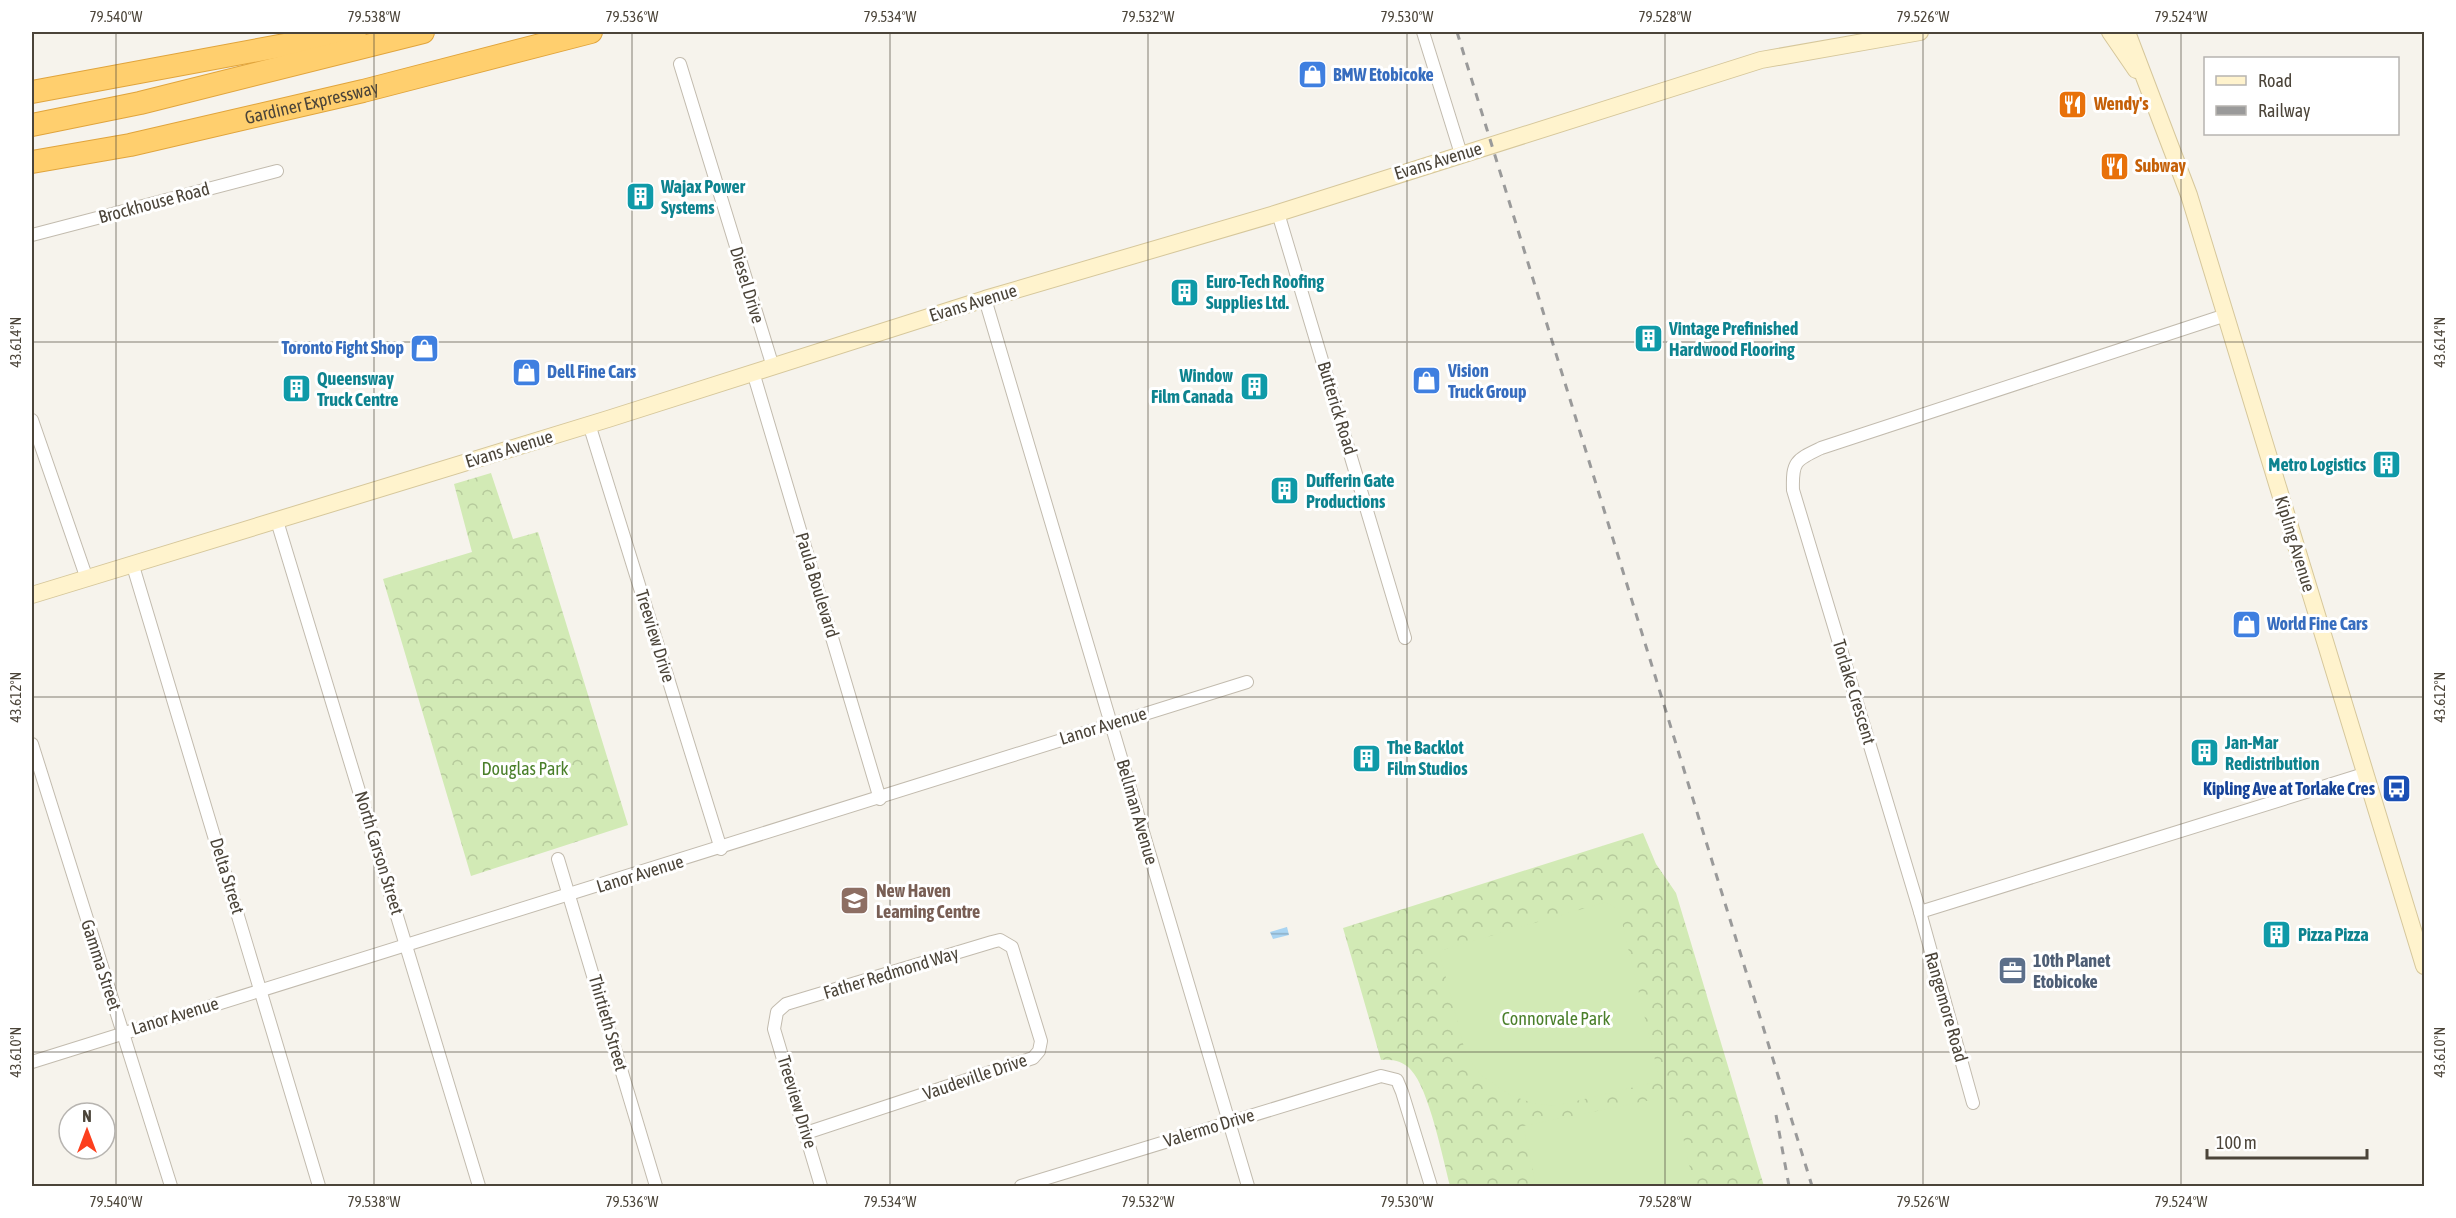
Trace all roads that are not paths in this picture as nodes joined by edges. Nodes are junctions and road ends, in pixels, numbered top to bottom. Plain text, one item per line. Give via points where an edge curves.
1 (355, 32) edge
2 (423, 32) edge
3 (591, 32) edge
4 (1423, 32) edge
5 (1920, 32) edge
6 (2110, 32) edge
7 (2127, 32) edge
8 (2136, 39) edge
9 (680, 64) dead end
10 (2150, 91) junction
11 (32, 92) edge
12 (32, 125) edge
13 (1461, 154) junction
14 (70, 157) junction
15 (32, 162) edge
16 (32, 167) edge
17 (277, 171) dead end
18 (1278, 213) junction
19 (32, 235) edge
20 (985, 299) junction
21 (2226, 315) junction
22 (773, 367) junction
23 (753, 372) junction
24 (32, 420) edge
25 (589, 424) junction
26 (277, 521) junction
27 (133, 566) junction
28 (87, 579) junction
29 (32, 595) edge
30 (1405, 638) dead end
31 (1247, 682) dead end
32 (1111, 723) junction
33 (32, 744) edge
34 (2364, 774) junction
35 (880, 799) junction
36 (721, 849) junction
37 (558, 859) dead end
38 (570, 896) junction
39 (1920, 912) junction
40 (406, 944) junction
41 (1012, 947) joint
42 (2424, 966) edge
43 (261, 989) junction
44 (774, 1017) joint
45 (122, 1033) junction
46 (32, 1062) edge
47 (1973, 1103) dead end
48 (1228, 1122) junction
49 (806, 1133) junction
50 (171, 1186) edge
51 (319, 1186) edge
52 (479, 1186) edge
53 (656, 1186) edge
54 (821, 1186) edge
55 (1021, 1186) edge
56 (1248, 1186) edge
57 (1431, 1186) edge

1 - 11 highway
2 - 12 highway via 140,103
3 - 14 highway, Gardiner Expressway via 363,92
4 - 13 street
5 - 13 main road, Evans Avenue via 1761,60
6 - 10 main road, Kipling Avenue
7 - 8 main road, Kipling Avenue
8 - 10 main road, Kipling Avenue
9 - 22 street, Diesel Drive
10 - 21 main road, Kipling Avenue via 2189,195
13 - 18 main road, Evans Avenue
14 - 15 highway, Gardiner Expressway
14 - 16 highway
17 - 19 street, Brockhouse Road
18 - 20 main road, Evans Avenue
18 - 30 street, Butterick Road
20 - 22 main road, Evans Avenue
20 - 32 street, Bellman Avenue
21 - 34 main road, Kipling Avenue
21 - 39 street, Torlake Crescent via 1821,448 1799,459 1792,469 1793,490
22 - 23 main road, Evans Avenue
23 - 25 main road, Evans Avenue
23 - 35 street, Paula Boulevard
24 - 28 street
25 - 26 main road, Evans Avenue
25 - 36 street, Treeview Drive
26 - 27 main road, Evans Avenue
26 - 40 street, North Carson Street
27 - 28 main road, Evans Avenue
27 - 43 street, Delta Street
28 - 29 main road, Evans Avenue
31 - 32 street, Lanor Avenue
32 - 35 street, Lanor Avenue
32 - 48 street, Bellman Avenue
33 - 45 street, Gamma Street
34 - 39 street
34 - 42 main road, Kipling Avenue
35 - 36 street, Lanor Avenue
36 - 38 street, Lanor Avenue
37 - 38 street, Thirtieth Street
38 - 40 street, Lanor Avenue
38 - 53 street, Thirtieth Street
39 - 47 street, Rangemore Road
40 - 43 street, Lanor Avenue
40 - 52 street, North Carson Street
41 - 44 street, Father Redmond Way via 1000,940 992,942 786,1004
41 - 49 street, Vaudeville Drive via 1041,1041 1040,1051 1033,1058
43 - 45 street, Lanor Avenue
43 - 51 street, Delta Street
44 - 49 street, Treeview Drive via 774,1029
45 - 46 street, Lanor Avenue
45 - 50 street, Gamma Street
48 - 55 street, Valermo Drive
48 - 56 street, Bellman Avenue
48 - 57 street, Valermo Drive via 1372,1077 1387,1076 1396,1080
49 - 54 street, Treeview Drive

